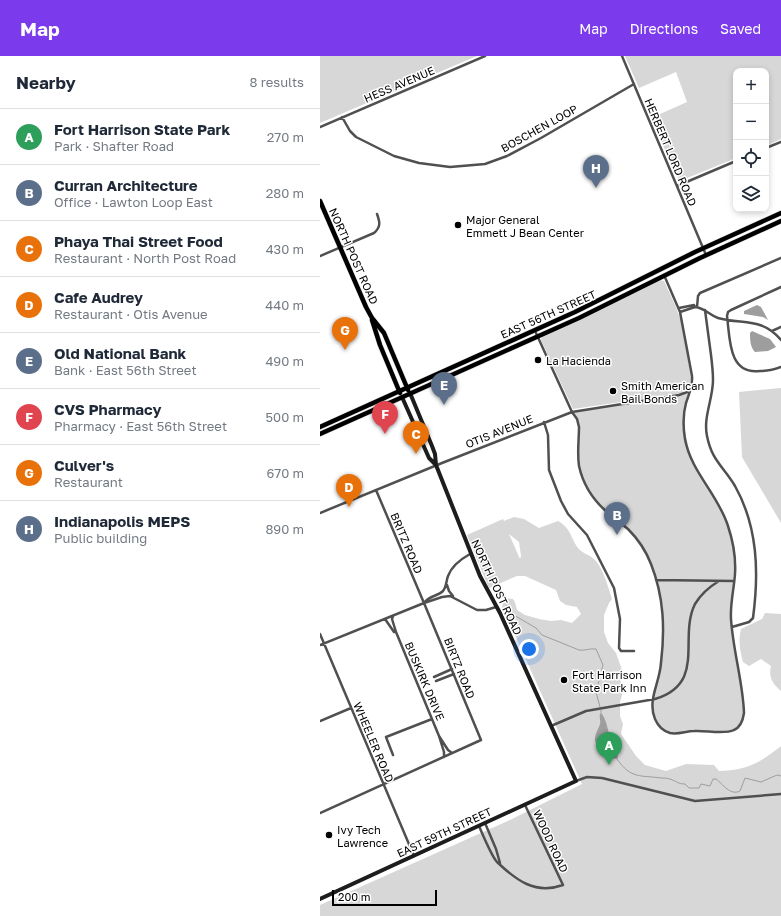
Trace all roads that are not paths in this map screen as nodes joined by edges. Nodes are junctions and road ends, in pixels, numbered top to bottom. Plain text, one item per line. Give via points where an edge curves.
1 (485, 56) edge
2 (622, 56) edge
3 (634, 84) junction
4 (342, 117) junction
5 (320, 126) edge
6 (781, 142) edge
7 (769, 147) edge
8 (733, 162) edge
9 (677, 186) junction
10 (320, 201) edge
11 (781, 213) edge
12 (377, 214) dead end
13 (781, 221) edge
14 (340, 247) junction
15 (703, 248) junction
16 (706, 255) junction
17 (320, 256) edge
18 (781, 258) edge
19 (664, 275) junction
20 (781, 287) edge
21 (696, 307) junction
22 (679, 308) junction
23 (705, 310) junction
24 (680, 312) junction
25 (372, 318) junction
26 (728, 319) junction
27 (781, 327) edge
28 (772, 331) junction
29 (537, 335) junction
30 (781, 340) edge
31 (781, 367) edge
32 (407, 387) junction
33 (399, 391) junction
34 (690, 391) junction
35 (410, 393) junction
36 (402, 397) junction
37 (572, 412) junction
38 (342, 417) junction
39 (544, 422) junction
40 (320, 427) edge
41 (327, 431) junction
42 (320, 434) edge
43 (436, 465) junction
44 (376, 490) junction
45 (320, 513) edge
46 (470, 554) junction
47 (656, 580) junction
48 (719, 581) junction
49 (734, 581) junction
50 (447, 585) junction
51 (455, 598) junction
52 (424, 603) junction
53 (497, 607) junction
54 (393, 616) junction
55 (385, 619) junction
56 (732, 627) junction
57 (396, 632) junction
58 (320, 634) edge
59 (324, 644) junction
60 (320, 645) edge
61 (634, 651) dead end
62 (452, 669) junction
63 (454, 674) junction
64 (434, 677) dead end
65 (436, 681) dead end
66 (653, 699) junction
67 (351, 708) junction
68 (432, 719) junction
69 (320, 721) edge
70 (550, 726) junction
71 (439, 736) junction
72 (452, 753) junction
73 (393, 755) dead end
74 (444, 757) junction
75 (576, 781) junction
76 (384, 784) junction
77 (781, 794) edge
78 (525, 804) junction
79 (320, 813) edge
80 (484, 823) junction
81 (479, 826) junction
82 (414, 856) junction
83 (500, 864) junction
84 (320, 899) edge

1 - 4 street, HESS AVENUE
2 - 3 street, HERBERT LORD ROAD
3 - 4 street, BOSCHEN LOOP via 541,138 507,156 485,164 450,167 419,163 394,156 356,137
3 - 9 street, HERBERT LORD ROAD
4 - 5 street, HESS AVENUE
6 - 7 street
8 - 9 street
9 - 15 street, HERBERT LORD ROAD
10 - 14 main road, NORTH POST ROAD
11 - 15 main road, EAST 56TH STREET
12 - 14 street via 379,224 376,232
13 - 16 main road, EAST 56TH STREET
14 - 17 street
14 - 25 main road, NORTH POST ROAD
15 - 16 street, HERBERT LORD ROAD
15 - 32 main road, EAST 56TH STREET via 575,312
16 - 19 main road, EAST 56TH STREET
18 - 21 street via 700,293
19 - 22 street
19 - 29 main road, EAST 56TH STREET via 598,309
20 - 26 street via 731,310
21 - 22 street via 694,305
21 - 23 street
21 - 24 street
22 - 24 street
23 - 26 street via 718,318
23 - 56 street via 713,379 706,425 710,449 741,499 750,524 755,551 753,618 750,622
24 - 34 street via 692,376
25 - 32 main road, NORTH POST ROAD via 384,333
25 - 33 main road, NORTH POST ROAD
26 - 28 street via 754,322
26 - 31 street via 733,355 737,363 755,372
27 - 28 street
28 - 30 street
29 - 35 main road, EAST 56TH STREET
29 - 37 street
32 - 33 main road, EAST 56TH STREET
32 - 35 main road, NORTH POST ROAD
33 - 36 main road, NORTH POST ROAD
33 - 38 main road, EAST 56TH STREET
34 - 37 street, OTIS AVENUE via 679,395
34 - 49 street via 684,417 687,446 694,466 715,496 727,522 734,553
35 - 36 main road, EAST 56TH STREET
35 - 43 street, NORTH POST ROAD via 434,450
36 - 41 main road, EAST 56TH STREET
36 - 43 street, NORTH POST ROAD via 429,458
37 - 39 street, OTIS AVENUE
37 - 47 street via 579,424 578,455 586,486 602,508 639,541 650,561
38 - 40 main road, EAST 56TH STREET
38 - 41 main road via 327,428
39 - 43 street, OTIS AVENUE
39 - 61 street via 548,435 549,470 556,489 566,510 587,534 614,588 620,619 619,648 621,651
41 - 42 main road, EAST 56TH STREET
43 - 44 street, OTIS AVENUE
43 - 46 street, NORTH POST ROAD
44 - 45 street, OTIS AVENUE
44 - 52 street, BRITZ ROAD
46 - 50 street via 457,562 449,574
46 - 53 street, NORTH POST ROAD
47 - 48 street
47 - 66 street via 662,603 664,630 661,668
48 - 49 street
48 - 66 street via 703,593 694,608 688,665 683,679 668,694
49 - 56 street
50 - 51 street
50 - 52 street via 441,593
51 - 52 street via 447,596
51 - 53 street via 477,610
52 - 54 street
52 - 62 street, BIRTZ ROAD
53 - 70 street, NORTH POST ROAD
54 - 55 street
54 - 57 street, BUSKIRK DRIVE
55 - 57 street, BUSKIRK DRIVE
55 - 59 street
56 - 66 street via 744,717 738,727 727,732 698,730 670,733 661,728 656,721
57 - 68 street, BUSKIRK DRIVE
58 - 59 street, WHEELER ROAD
59 - 60 street
59 - 67 street, WHEELER ROAD
62 - 63 street, BIRTZ ROAD
62 - 64 street
63 - 65 street
63 - 72 street, BIRTZ ROAD via 481,740
66 - 70 street via 590,710
67 - 69 street
67 - 76 street, WHEELER ROAD
68 - 71 street, BUSKIRK DRIVE
68 - 73 street via 386,737
70 - 75 street, NORTH POST ROAD
71 - 72 street, BUSKIRK DRIVE
71 - 74 street, BUSKIRK DRIVE
72 - 74 street
74 - 76 street
75 - 77 street via 602,778 695,801
75 - 78 street, EAST 59TH STREET
76 - 79 street
76 - 82 street, WHEELER ROAD
78 - 80 street, EAST 59TH STREET
78 - 83 street, WOOD ROAD via 562,885 543,888 528,886 512,876
80 - 81 street, EAST 59TH STREET
80 - 83 street
81 - 82 street, EAST 59TH STREET
81 - 83 street
82 - 84 street, EAST 59TH STREET

